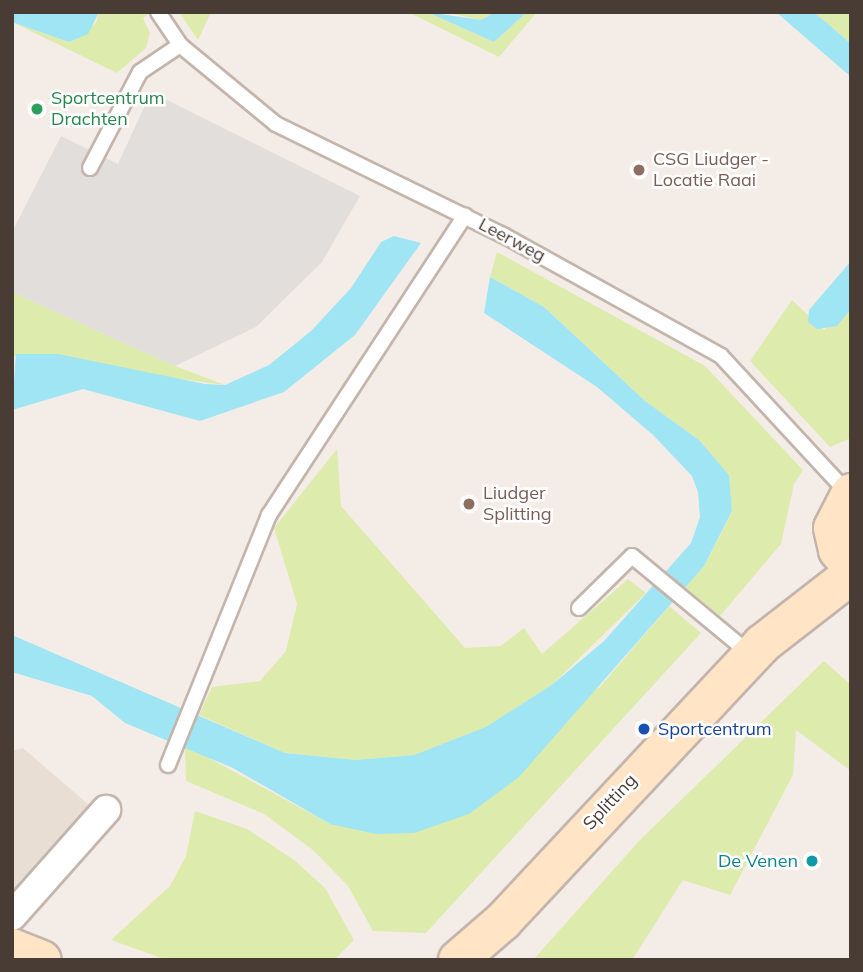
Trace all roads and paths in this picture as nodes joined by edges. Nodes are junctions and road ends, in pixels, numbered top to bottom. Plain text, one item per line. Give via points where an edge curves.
1 (158, 12) edge
2 (180, 45) junction
3 (90, 168) dead end
4 (465, 216) junction
5 (850, 493) edge
6 (846, 564) edge
7 (579, 608) dead end
8 (757, 650) junction
9 (168, 765) dead end
10 (106, 810) dead end
11 (12, 916) edge
12 (12, 948) edge
13 (42, 960) edge
14 (458, 960) edge

1 - 2 lane, Leerweg
2 - 3 lane via 140,72
2 - 4 lane, Leerweg via 276,124
4 - 5 lane, Leerweg via 721,356
4 - 9 lane via 269,515
5 - 6 main road via 834,520
6 - 8 main road, Splitting via 789,603
7 - 8 lane via 632,556 684,601
8 - 14 main road, Splitting via 503,921
10 - 11 street
12 - 13 main road

